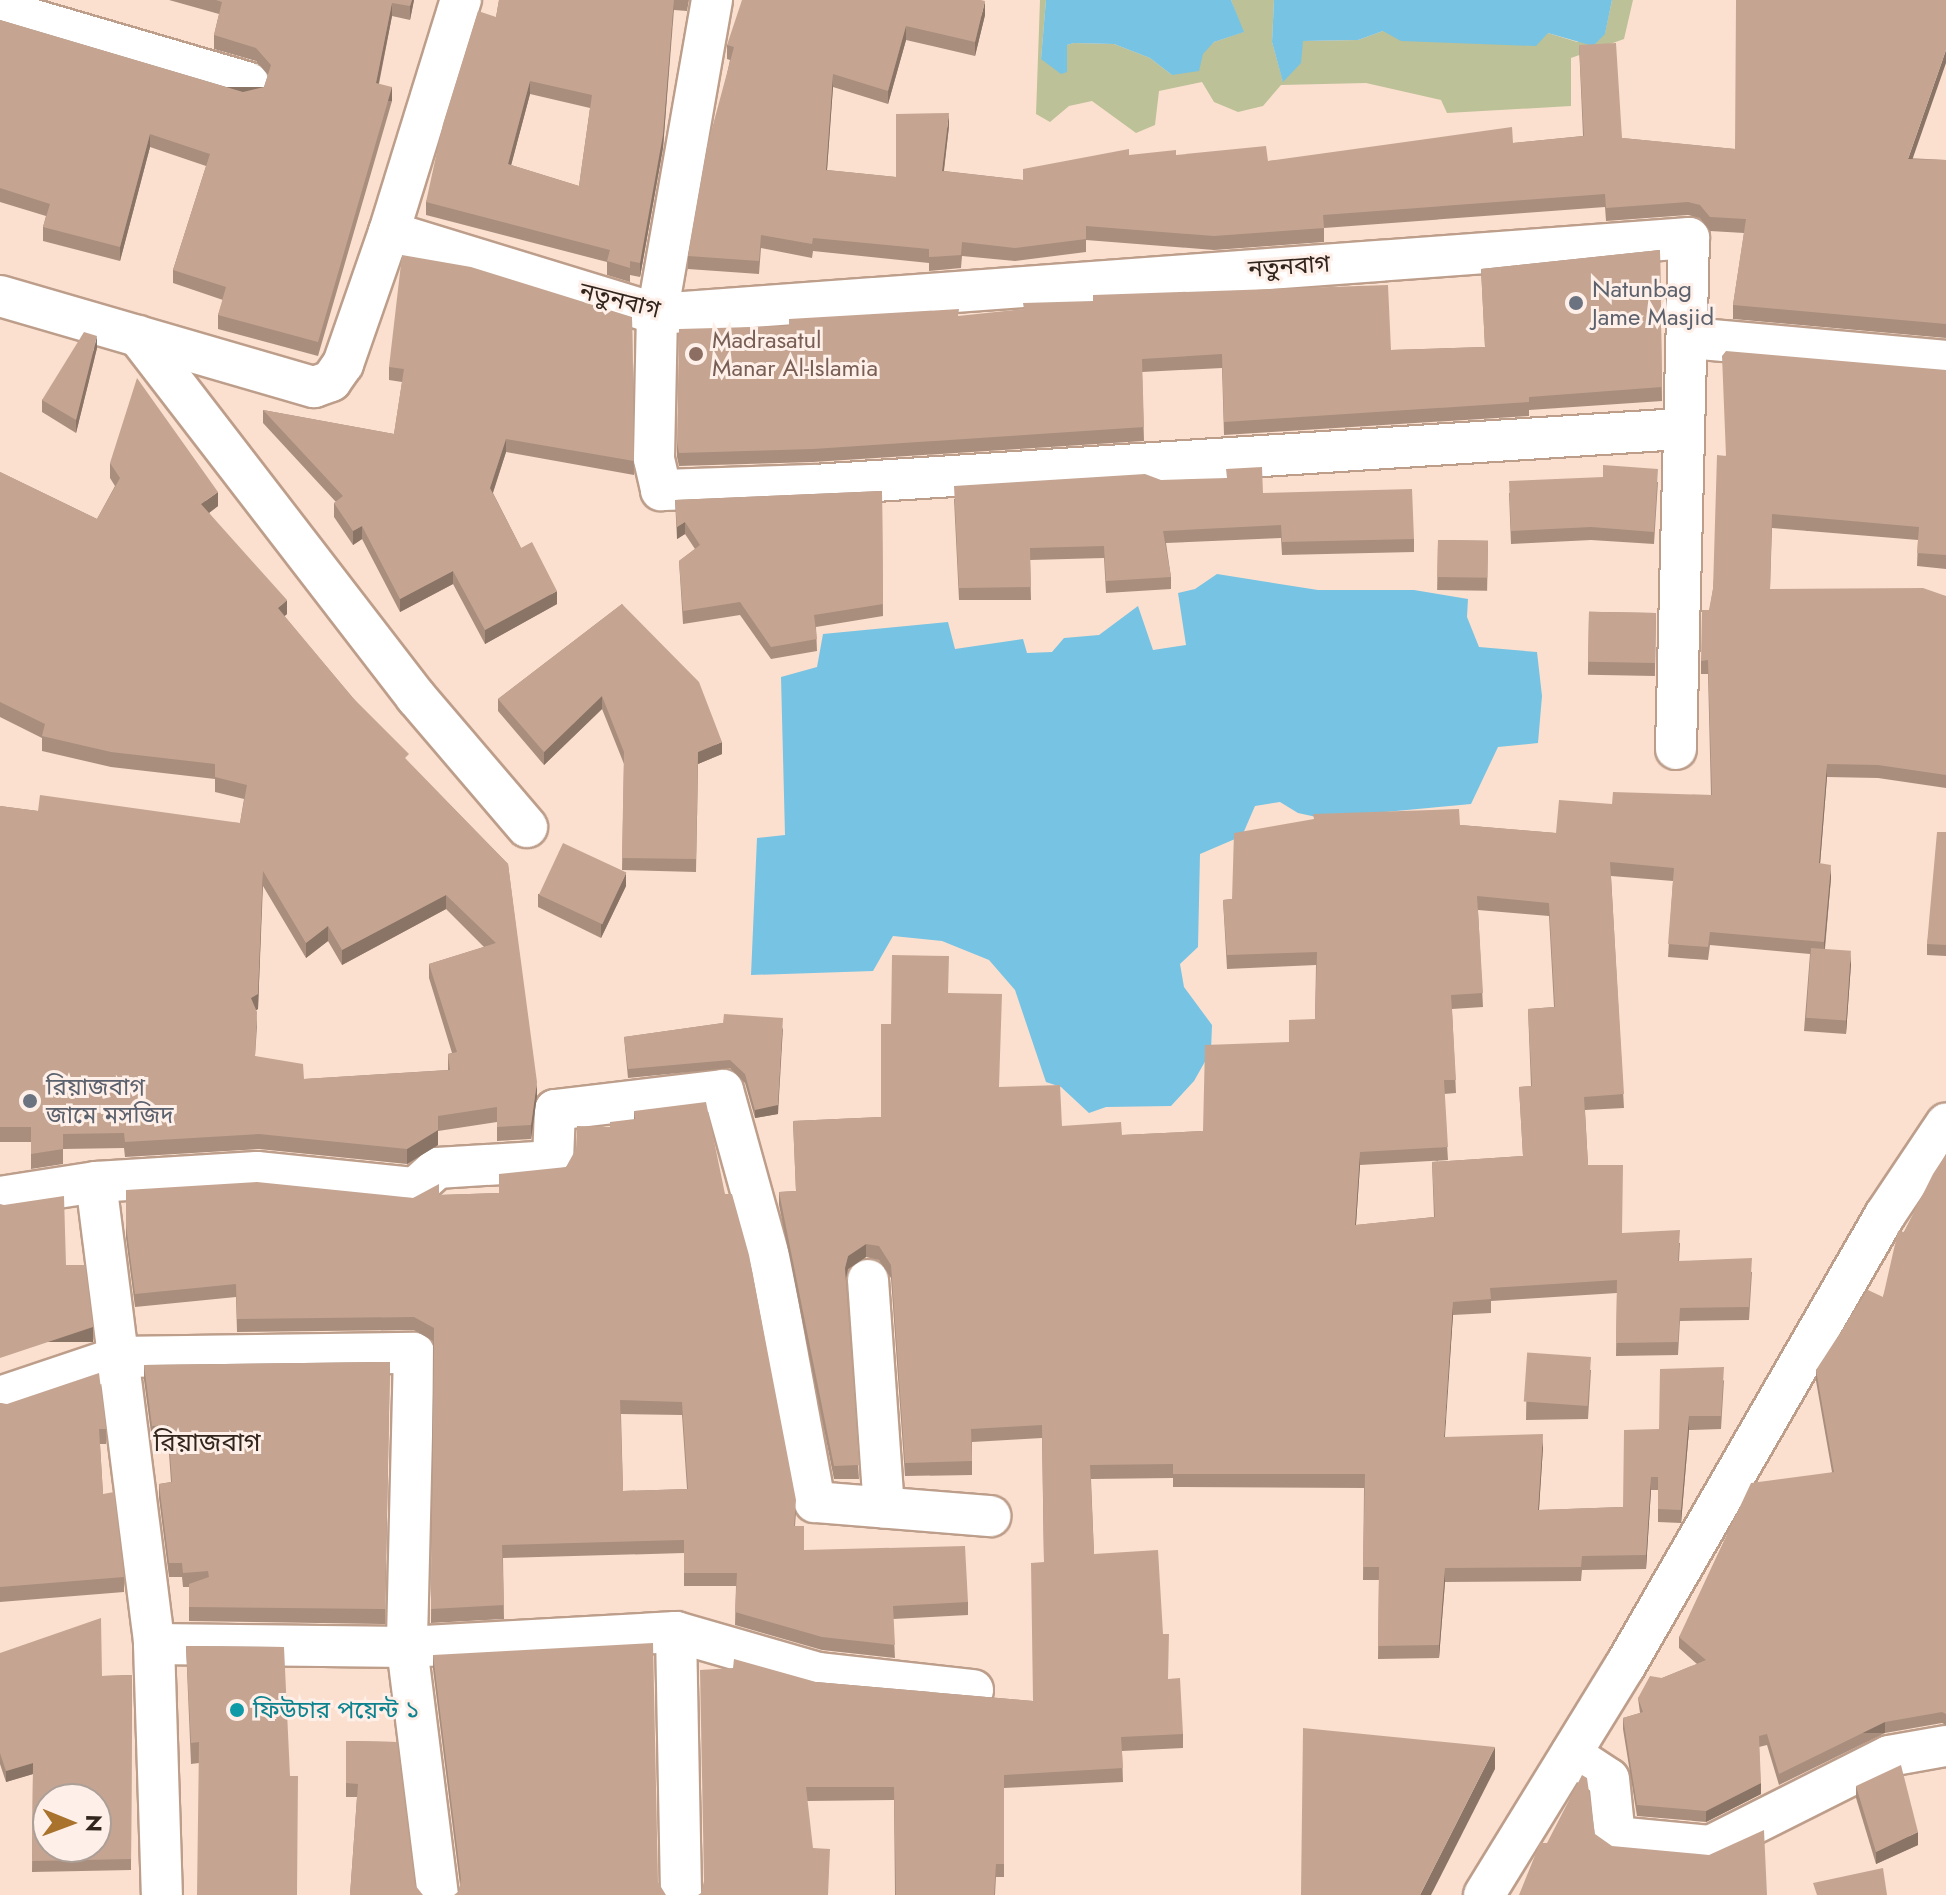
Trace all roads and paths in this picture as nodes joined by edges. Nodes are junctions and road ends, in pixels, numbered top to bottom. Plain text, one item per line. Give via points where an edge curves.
1 (461, 0) edge
2 (712, 0) edge
3 (0, 10) edge
4 (249, 83) dead end
5 (389, 232) junction
6 (0, 296) edge
7 (657, 314) junction
8 (138, 336) junction
9 (1690, 338) junction
10 (1946, 361) edge
11 (1681, 429) junction
12 (1676, 749) dead end
13 (527, 827) dead end
14 (1946, 1124) edge
15 (96, 1182) junction
16 (0, 1197) edge
17 (868, 1280) dead end
18 (119, 1357) junction
19 (0, 1397) edge
20 (884, 1507) junction
21 (990, 1516) dead end
22 (676, 1632) junction
23 (154, 1644) junction
24 (407, 1647) junction
25 (973, 1690) dead end
26 (1946, 1746) edge
27 (1571, 1754) junction
28 (162, 1895) edge
29 (438, 1895) edge
30 (681, 1895) edge
31 (1484, 1895) edge

1 - 5 street
2 - 7 street
3 - 4 street
5 - 7 street, নতুনবাগ
5 - 8 street via 343,364 331,381 314,387
6 - 8 street
7 - 9 street, নতুনবাগ via 1689,238
7 - 11 street via 654,459 661,490
8 - 13 street via 416,697
9 - 10 street
9 - 11 street, নতুনবাগ
11 - 12 street, নতুনবাগ
14 - 27 street via 1885,1215
15 - 16 street
15 - 18 street
15 - 20 street via 257,1172 415,1188 437,1168 553,1161 555,1110 723,1090 771,1263 815,1502
17 - 20 street
18 - 19 street
18 - 23 street
18 - 24 street via 414,1353
20 - 21 street
22 - 24 street
22 - 25 street via 818,1673
22 - 30 street
23 - 24 street
23 - 28 street
24 - 29 street
26 - 27 street via 1889,1756 1710,1846 1615,1837 1609,1779
27 - 31 street

